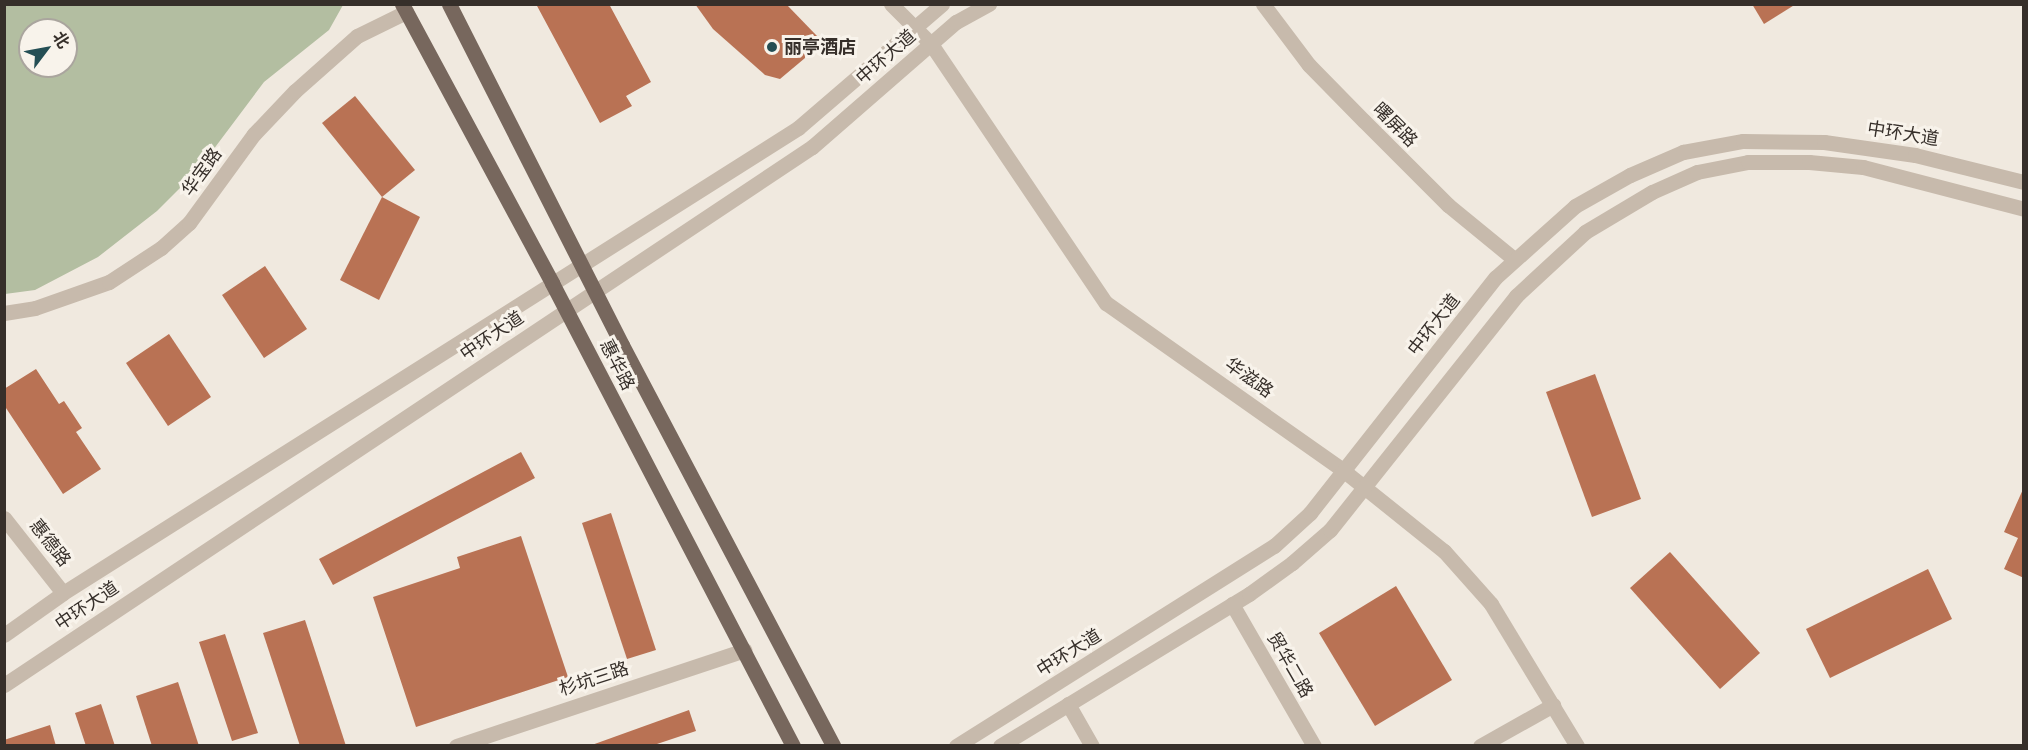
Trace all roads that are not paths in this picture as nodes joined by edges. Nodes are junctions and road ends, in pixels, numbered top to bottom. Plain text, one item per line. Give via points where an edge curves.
1 (449, 4) edge
2 (891, 4) edge
3 (942, 4) edge
4 (989, 4) edge
5 (1263, 4) edge
6 (404, 8) edge
7 (914, 28) junction
8 (931, 44) junction
9 (2024, 182) edge
10 (2024, 209) edge
11 (1514, 259) junction
12 (581, 265) junction
13 (552, 283) junction
14 (595, 292) junction
15 (567, 310) junction
16 (4, 313) edge
17 (1344, 471) junction
18 (1363, 489) junction
19 (4, 518) edge
20 (63, 593) junction
21 (1232, 604) junction
22 (4, 635) edge
23 (744, 650) junction
24 (4, 685) edge
25 (1068, 704) junction
26 (1553, 705) junction
27 (456, 746) edge
28 (793, 746) edge
29 (833, 746) edge
30 (956, 746) edge
31 (1000, 746) edge
32 (1092, 746) edge
33 (1314, 746) edge
34 (1480, 746) edge
35 (1577, 746) edge

1 - 12 main road, 惠华路
2 - 7 street, 华滋路
3 - 7 street, 中环大道
4 - 8 street, 中环大道 via 956,22
5 - 11 street, 曙屏路 via 1309,65 1364,121 1448,205
6 - 13 main road, 惠华路
6 - 16 street, 华宝路 via 357,36 295,91 254,134 189,223 161,248 109,282 35,308
7 - 8 street, 华滋路
7 - 12 street, 中环大道 via 798,128
8 - 14 street, 中环大道 via 812,147
8 - 17 street, 华滋路 via 1106,303
9 - 11 street, 中环大道 via 1968,166 1824,142 1743,141 1683,152 1630,175 1575,206
10 - 18 street via 1863,167 1748,162 1697,171 1652,192 1585,232 1516,296
11 - 17 street, 中环大道
12 - 13 street, 中环大道
12 - 14 main road, 惠华路
13 - 15 main road, 惠华路
13 - 20 street, 中环大道
14 - 15 street, 中环大道
14 - 29 main road, 惠华路
15 - 23 main road, 惠华路
15 - 24 street, 中环大道
17 - 18 street, 华滋路
17 - 30 street, 中环大道 via 1310,513 1240,570
18 - 21 street via 1315,543
18 - 26 street, 华滋路 via 1444,551 1491,604
19 - 20 street, 惠德路
20 - 22 street, 中环大道
21 - 25 street
21 - 33 street, 贸华二路
23 - 27 street, 杉坑三路
23 - 28 main road, 惠华路
25 - 31 street
25 - 32 street
26 - 34 street
26 - 35 street, 华滋路

